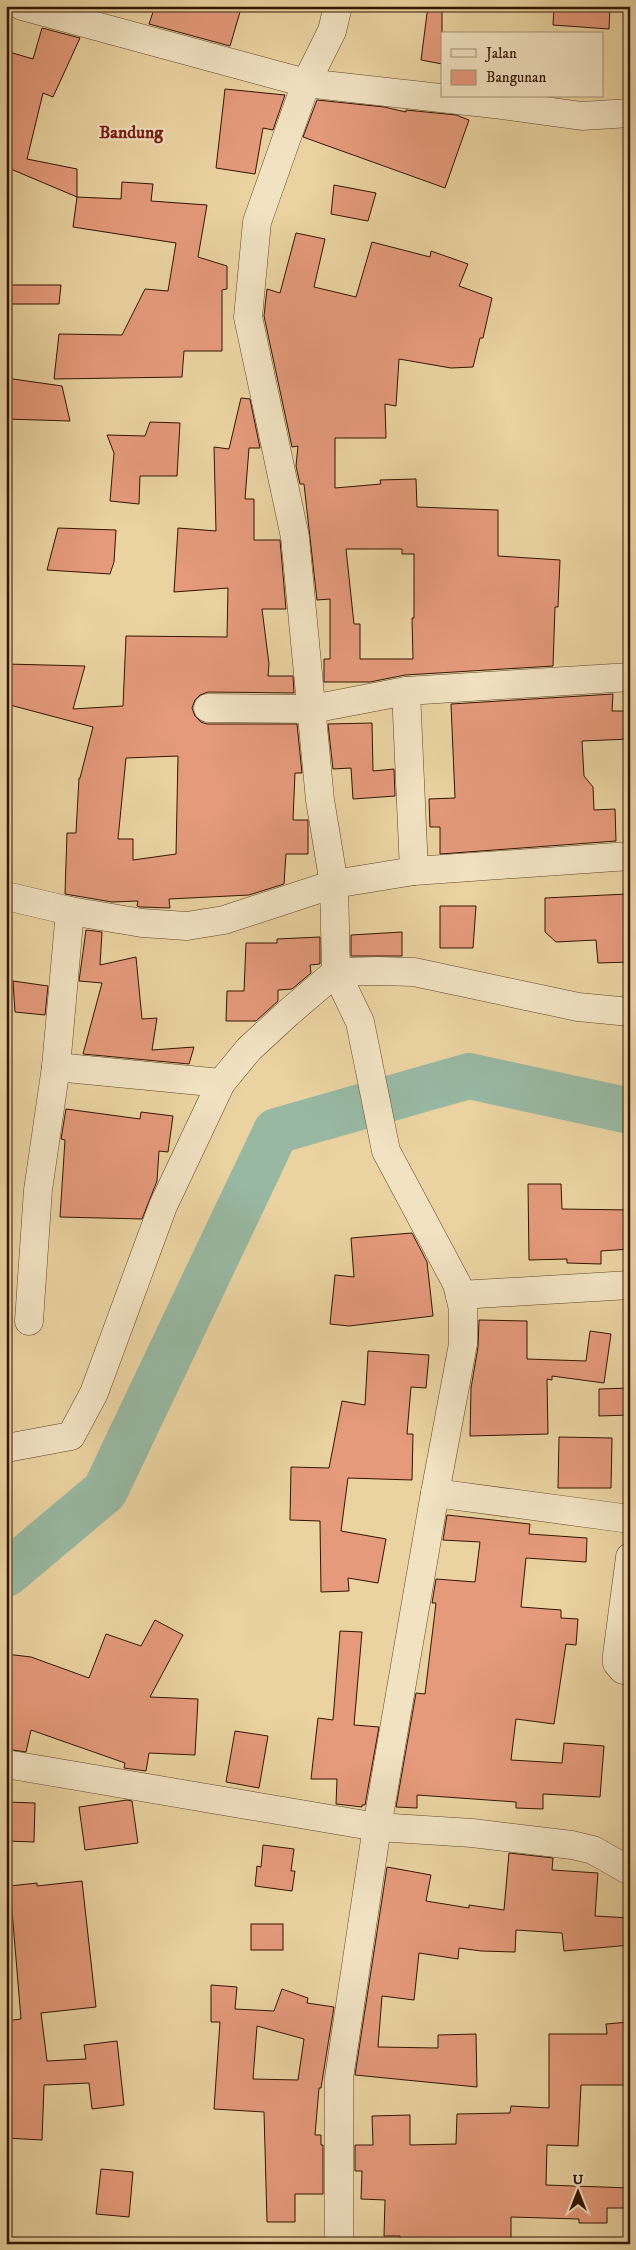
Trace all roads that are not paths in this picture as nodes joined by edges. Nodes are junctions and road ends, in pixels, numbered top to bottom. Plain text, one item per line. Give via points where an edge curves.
1 (22, 6) edge
2 (338, 6) edge
3 (306, 83) junction
4 (630, 113) edge
5 (630, 677) edge
6 (406, 691) junction
7 (208, 708) dead end
8 (312, 709) junction
9 (630, 856) edge
10 (414, 871) junction
11 (334, 884) junction
12 (6, 896) edge
13 (70, 911) junction
14 (336, 972) junction
15 (630, 1012) edge
16 (56, 1067) junction
17 (221, 1083) junction
18 (630, 1285) edge
19 (460, 1295) junction
20 (29, 1321) dead end
21 (6, 1445) edge
22 (435, 1493) junction
23 (630, 1519) edge
24 (630, 1557) edge
25 (630, 1671) edge
26 (6, 1764) edge
27 (378, 1828) junction
28 (630, 1871) edge
29 (339, 2244) edge

1 - 3 street
2 - 3 street via 332,31
3 - 4 street via 582,116
3 - 8 street via 256,222 248,317 295,536
5 - 6 street
6 - 8 street
6 - 10 street
7 - 8 street
8 - 11 street via 320,800
9 - 10 street
10 - 11 street
11 - 13 street via 224,920 187,926 142,923
11 - 14 street
12 - 13 street
13 - 16 street
14 - 15 street via 414,972 578,1007
14 - 17 street via 249,1049
14 - 19 street via 360,1022 386,1151
16 - 17 street
16 - 20 street via 38,1190
17 - 21 street via 163,1206 94,1393 71,1436 12,1447
18 - 19 street
19 - 22 street via 463,1344
22 - 23 street
22 - 27 street
24 - 25 street via 617,1654 617,1663 623,1670
26 - 27 street
27 - 28 street via 472,1833 572,1845 593,1850
27 - 29 street via 339,2078

